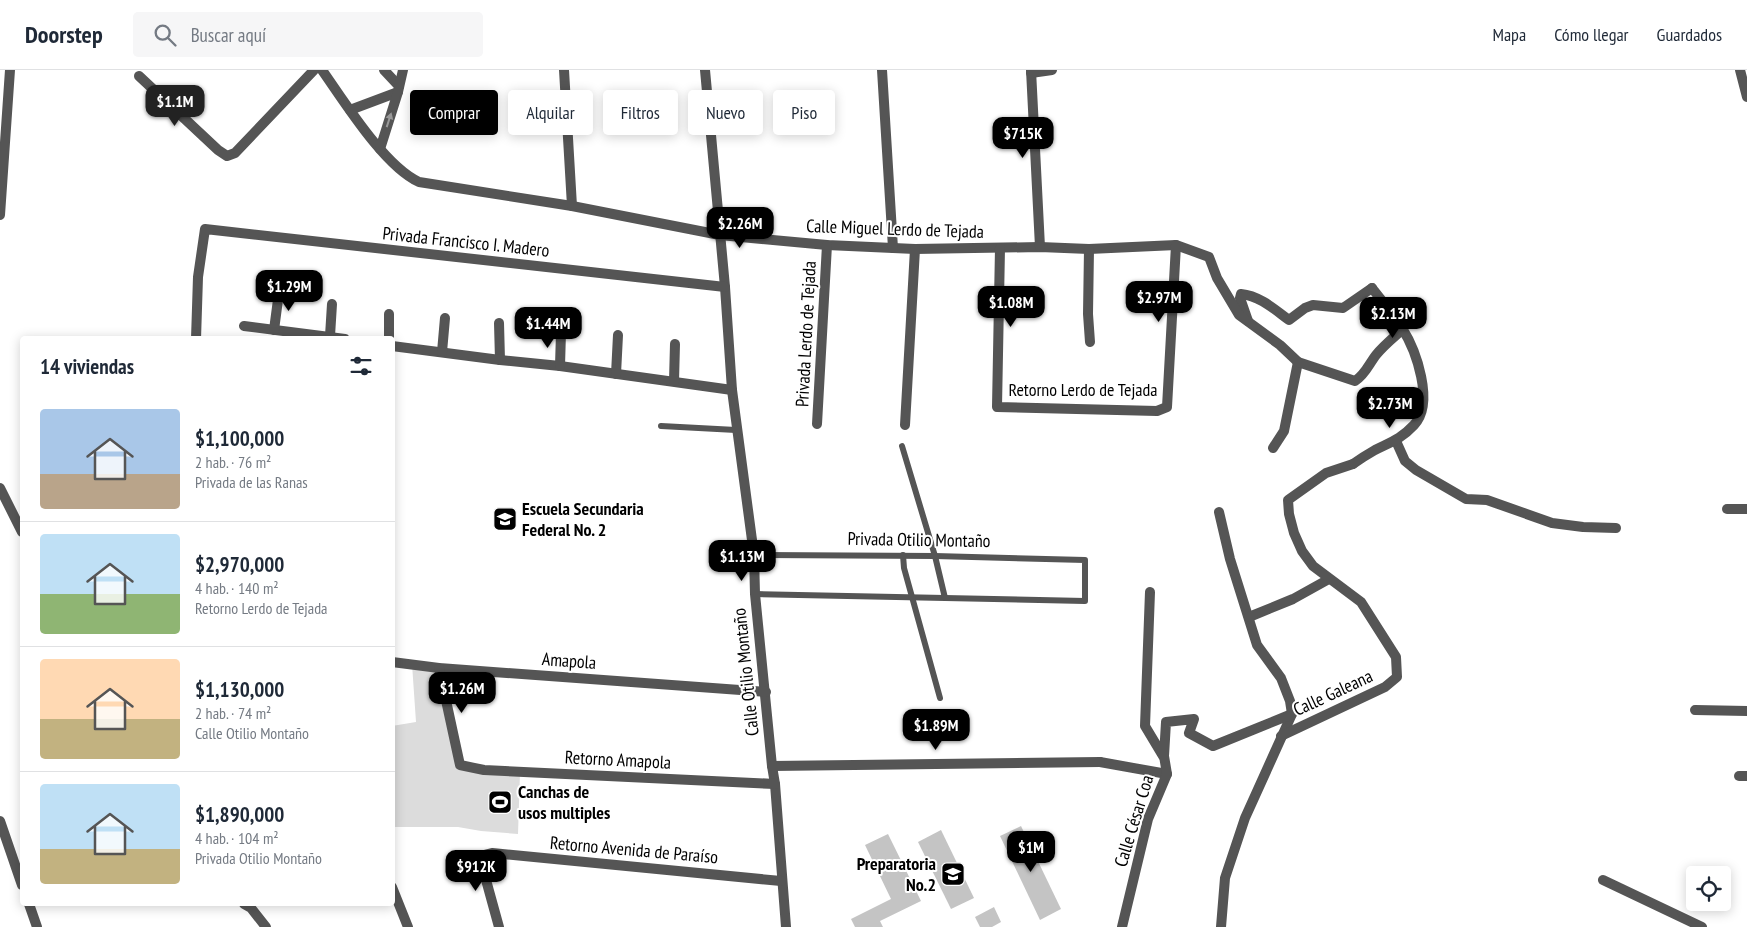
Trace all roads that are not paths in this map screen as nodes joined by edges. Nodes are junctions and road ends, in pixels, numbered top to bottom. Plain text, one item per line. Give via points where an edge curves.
1 (10, 70) edge
2 (314, 70) edge
3 (322, 70) edge
4 (384, 70) edge
5 (403, 70) edge
6 (564, 70) edge
7 (705, 70) edge
8 (882, 70) edge
9 (1052, 70) edge
10 (1740, 70) edge
11 (1031, 72) edge
12 (138, 76) dead end
13 (399, 89) junction
14 (1747, 97) edge
15 (350, 110) junction
16 (380, 149) junction
17 (572, 206) junction
18 (0, 215) edge
19 (720, 235) junction
20 (827, 245) junction
21 (1176, 245) junction
22 (1040, 247) junction
23 (893, 248) junction
24 (1000, 248) junction
25 (1089, 248) junction
26 (915, 249) junction
27 (725, 287) junction
28 (279, 292) dead end
29 (332, 304) dead end
30 (389, 314) dead end
31 (445, 318) dead end
32 (1248, 321) junction
33 (499, 322) dead end
34 (244, 326) dead end
35 (1403, 329) junction
36 (274, 330) junction
37 (561, 332) dead end
38 (618, 335) dead end
39 (196, 336) edge
40 (330, 336) joint
41 (389, 336) edge
42 (1090, 342) dead end
43 (675, 344) dead end
44 (395, 346) edge
45 (442, 352) junction
46 (500, 360) junction
47 (1298, 362) junction
48 (560, 366) junction
49 (616, 374) junction
50 (674, 382) junction
51 (732, 390) junction
52 (817, 424) dead end
53 (905, 425) dead end
54 (661, 426) dead end
55 (736, 430) junction
56 (1396, 441) junction
57 (902, 446) dead end
58 (1273, 448) dead end
59 (0, 488) edge
60 (1727, 509) dead end
61 (1747, 509) edge
62 (1220, 512) dead end
63 (20, 528) edge
64 (1616, 528) dead end
65 (754, 555) junction
66 (903, 555) junction
67 (935, 556) junction
68 (1329, 579) junction
69 (1150, 592) dead end
70 (755, 594) junction
71 (913, 598) junction
72 (945, 598) junction
73 (1249, 617) junction
74 (395, 662) edge
75 (438, 668) junction
76 (766, 692) junction
77 (940, 698) dead end
78 (1695, 710) dead end
79 (1747, 711) edge
80 (1292, 714) junction
81 (1281, 736) junction
82 (1164, 756) junction
83 (772, 766) junction
84 (1167, 774) junction
85 (775, 784) junction
86 (0, 821) edge
87 (20, 870) edge
88 (1603, 880) dead end
89 (781, 881) junction
90 (395, 894) edge
91 (30, 906) edge
92 (248, 906) edge
93 (37, 927) edge
94 (266, 927) edge
95 (408, 927) edge
96 (499, 927) edge
97 (786, 927) edge
98 (1122, 927) edge
99 (1221, 927) edge
100 (1702, 927) edge

1 - 18 street
2 - 12 street via 235,153 227,156
3 - 15 street, Calle Miguel Lerdo de Tejada
4 - 13 street
5 - 13 street
6 - 17 street
7 - 19 street, Calle Otilio Montaño
8 - 23 street
9 - 11 street
10 - 14 street
11 - 22 street
13 - 15 street
16 -> 13 street
15 - 16 street, Calle Miguel Lerdo de Tejada
16 - 17 street, Calle Miguel Lerdo de Tejada via 418,182
17 - 19 street, Calle Miguel Lerdo de Tejada
19 - 20 street, Calle Miguel Lerdo de Tejada
19 - 27 street, Calle Otilio Montaño
20 - 23 street, Calle Miguel Lerdo de Tejada
20 - 52 street, Privada Lerdo de Tejada
21 - 24 street, Retorno Lerdo de Tejada via 1167,407 1158,411 997,407
21 - 25 street, Calle Miguel Lerdo de Tejada
21 - 32 street via 1209,257 1228,297
22 - 24 street, Calle Miguel Lerdo de Tejada
22 - 25 street, Calle Miguel Lerdo de Tejada
23 - 26 street, Calle Miguel Lerdo de Tejada
24 - 26 street, Calle Miguel Lerdo de Tejada
25 - 42 street
26 - 53 street
27 - 39 street, Privada Francisco I. Madero via 204,229
27 - 51 street, Calle Otilio Montaño
28 - 36 street
29 - 40 street
30 - 41 street
31 - 45 street
32 - 35 street via 1241,294 1262,301 1289,320 1313,305 1343,308 1372,288
32 - 47 street
33 - 46 street
34 - 36 street
35 - 47 street via 1382,348 1356,381
35 - 56 street via 1423,386 1423,406 1415,424
36 - 40 street
37 - 48 street
38 - 49 street
43 - 50 street
44 - 45 street
45 - 46 street
46 - 48 street
47 - 58 street via 1284,431
48 - 49 street
49 - 50 street
50 - 51 street
51 - 55 street, Calle Otilio Montaño
54 - 55 lane
55 - 65 street, Calle Otilio Montaño
56 - 64 street via 1405,461 1416,470 1466,498 1487,500 1552,523 1583,528
56 - 68 street via 1353,464 1326,473 1288,500 1302,551
57 - 67 lane
59 - 63 street
60 - 61 street
62 - 73 street via 1230,559
65 - 66 lane, Privada Otilio Montaño
65 - 70 street, Calle Otilio Montaño
66 - 67 lane, Privada Otilio Montaño
66 - 71 lane
67 - 72 lane
67 - 72 lane, Privada Otilio Montaño via 1085,560 1085,601
68 - 73 street via 1293,599
68 - 81 street, Calle Galeana via 1361,602 1396,657 1397,677 1386,687
69 - 82 street via 1145,726
70 - 71 lane
70 - 76 street, Calle Otilio Montaño
71 - 72 lane
71 - 77 lane
73 - 80 street via 1257,645 1281,678
74 - 75 street, Amapola
75 - 76 street, Amapola
75 - 85 street, Retorno Amapola via 460,765 484,770
76 - 83 street, Calle Otilio Montaño
78 - 79 street
80 - 81 street
80 - 82 street, Calle César Coa via 1213,746 1189,733 1194,719 1166,722
81 - 99 street via 1245,818 1225,878
82 - 84 street, Calle César Coa
83 - 84 street via 1100,762
83 - 85 street, Calle Otilio Montaño
84 - 98 street, Calle César Coa via 1148,819
85 - 89 street, Calle Otilio Montaño
86 - 87 street
88 - 100 street
89 - 96 street, Retorno Avenida de Paraíso via 492,853 484,855 483,869
89 - 97 street, Calle Otilio Montaño
90 - 95 street
91 - 93 street
92 - 94 street

